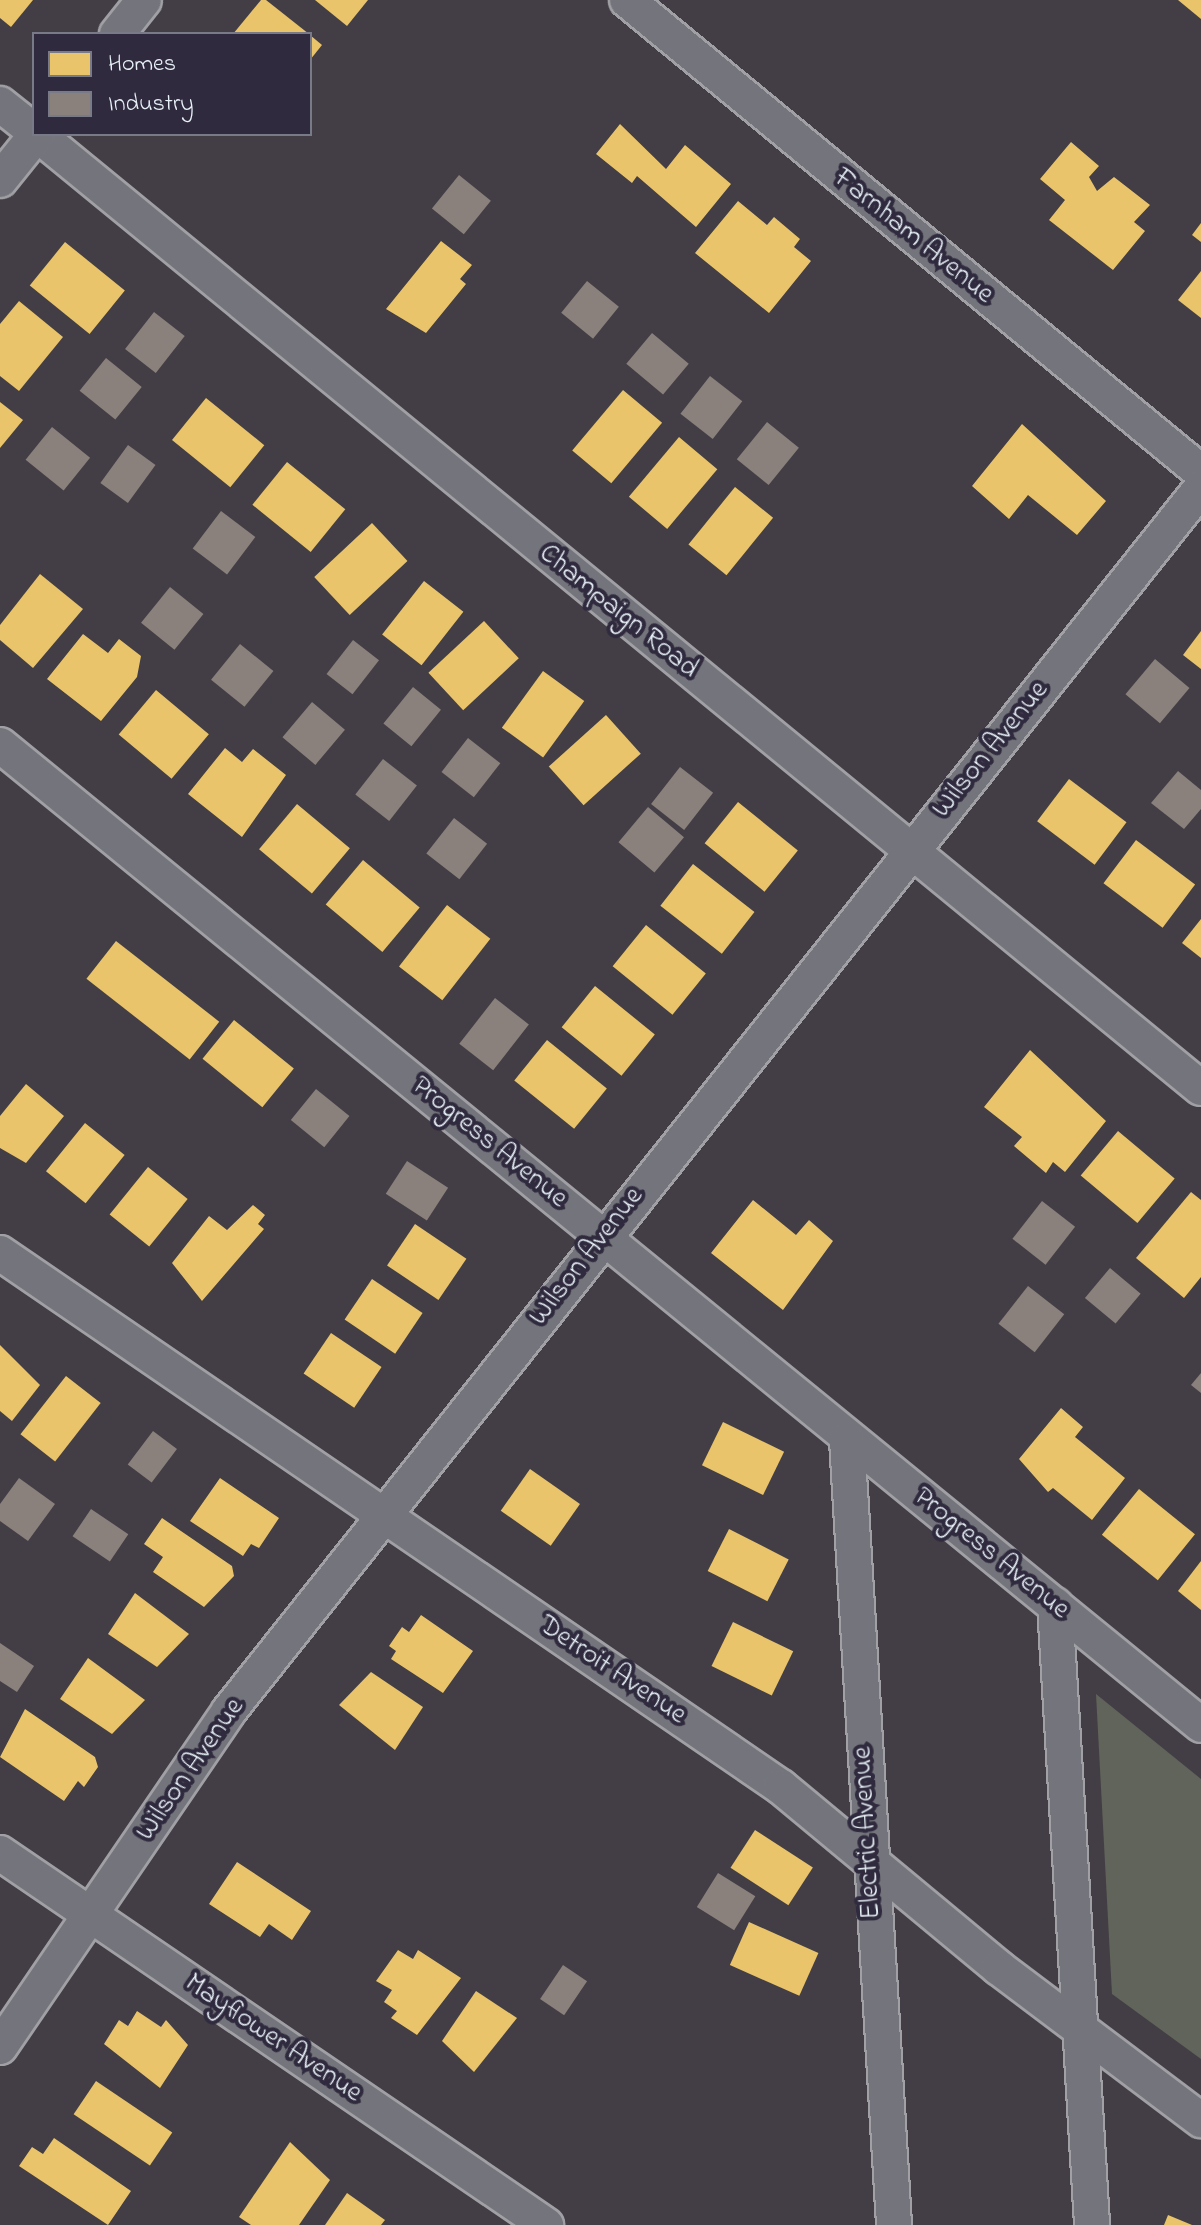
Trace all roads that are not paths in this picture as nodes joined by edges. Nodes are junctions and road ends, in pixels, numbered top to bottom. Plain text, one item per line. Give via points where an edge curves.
1 (144, 0) edge
2 (627, 0) edge
3 (119, 32) edge
4 (0, 104) edge
5 (32, 130) edge
6 (34, 136) edge
7 (40, 136) edge
8 (0, 180) edge
9 (1201, 472) edge
10 (1201, 488) edge
11 (0, 745) edge
12 (910, 851) junction
13 (1201, 1088) edge
14 (604, 1235) junction
15 (0, 1253) edge
16 (847, 1440) junction
17 (383, 1514) junction
18 (1055, 1605) junction
19 (1201, 1725) edge
20 (0, 1853) edge
21 (869, 1860) junction
22 (91, 1915) junction
23 (1082, 2031) junction
24 (0, 2047) edge
25 (1201, 2120) edge
26 (546, 2225) edge
27 (894, 2225) edge
28 (1092, 2225) edge

1 - 3 street
2 - 9 street, Farnham Avenue
4 - 5 street, Champaign Road
6 - 8 street
7 - 12 street, Champaign Road
10 - 12 street, Wilson Avenue
11 - 14 street, Progress Avenue
12 - 13 street, Champaign Road
12 - 14 street, Wilson Avenue
14 - 16 street, Progress Avenue
14 - 17 street, Wilson Avenue
15 - 17 street, Detroit Avenue
16 - 18 street, Progress Avenue
16 - 21 street, Electric Avenue
17 - 21 street, Detroit Avenue via 781,1787
17 - 22 street, Wilson Avenue via 229,1711
18 - 19 street, Progress Avenue
18 - 23 street
20 - 22 street, Mayflower Avenue
21 - 23 street, Detroit Avenue
21 - 27 street, Electric Avenue
22 - 24 street, Wilson Avenue
22 - 26 street, Mayflower Avenue
23 - 25 street, Detroit Avenue
23 - 28 street

